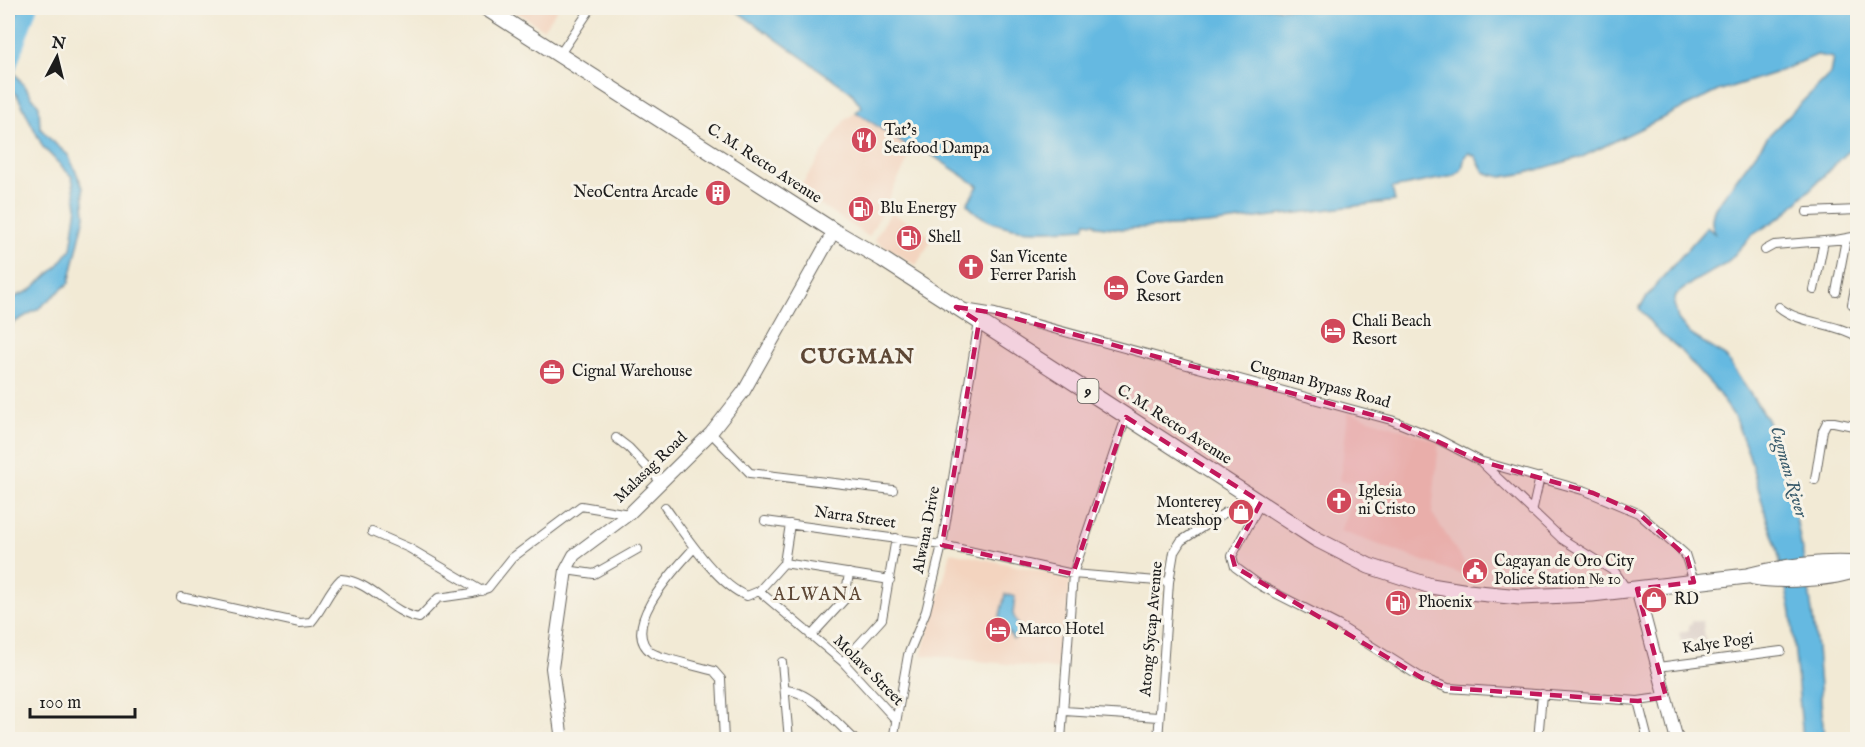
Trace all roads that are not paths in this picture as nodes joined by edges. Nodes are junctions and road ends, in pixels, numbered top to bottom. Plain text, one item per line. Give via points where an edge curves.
1 (486, 8) edge
2 (591, 8) edge
3 (560, 54) junction
4 (1857, 210) edge
5 (1807, 212) dead end
6 (834, 231) junction
7 (1857, 236) edge
8 (1846, 239) junction
9 (1824, 241) junction
10 (1765, 250) dead end
11 (1857, 273) edge
12 (1814, 290) dead end
13 (1836, 292) dead end
14 (1852, 304) dead end
15 (956, 307) junction
16 (1779, 307) dead end
17 (979, 322) junction
18 (1857, 337) edge
19 (1126, 417) junction
20 (1857, 427) edge
21 (711, 433) junction
22 (616, 438) dead end
23 (1480, 461) junction
24 (1540, 477) junction
25 (1815, 480) dead end
26 (662, 483) junction
27 (893, 490) dead end
28 (1256, 499) junction
29 (665, 507) dead end
30 (1532, 512) junction
31 (629, 514) junction
32 (765, 521) dead end
33 (790, 524) junction
34 (372, 532) dead end
35 (896, 538) junction
36 (942, 545) junction
37 (694, 548) junction
38 (638, 549) dead end
39 (784, 563) junction
40 (1851, 567) edge
41 (566, 570) junction
42 (849, 573) junction
43 (1073, 574) junction
44 (890, 580) junction
45 (1169, 582) junction
46 (1694, 582) junction
47 (1632, 590) junction
48 (482, 591) junction
49 (759, 591) junction
50 (181, 597) dead end
51 (811, 636) junction
52 (1781, 651) dead end
53 (782, 662) dead end
54 (843, 662) junction
55 (1658, 667) junction
56 (784, 690) junction
57 (1542, 694) junction
58 (1666, 697) junction
59 (1638, 700) junction
60 (1064, 711) junction
61 (1159, 717) junction
62 (896, 720) junction
63 (562, 740) edge
64 (724, 740) edge
65 (789, 740) edge
66 (855, 740) edge
67 (893, 740) edge
68 (1060, 740) edge
69 (1158, 740) edge
70 (1538, 740) edge
71 (1648, 740) edge
72 (1677, 740) edge

1 - 3 highway, C. M. Recto Avenue / 9
2 - 3 street
3 - 6 highway, C. M. Recto Avenue / 9
4 - 5 street
6 - 15 highway, C. M. Recto Avenue / 9
6 - 21 street, Malasag Road via 744,391
7 - 8 street
8 - 9 street
8 - 13 street
9 - 10 street via 1774,245
9 - 12 street
11 - 14 street
15 - 17 highway, C. M. Recto Avenue / 9
15 - 23 street, Cugman Bypass Road via 995,313 1391,420
16 - 18 street via 1791,315
17 - 19 highway, C. M. Recto Avenue / 9
17 - 36 street, Alwana Drive
19 - 28 highway, C. M. Recto Avenue / 9
19 - 43 street
20 - 25 street via 1827,422
21 - 26 street, Malasag Road
21 - 27 street via 750,472
22 - 26 street
23 - 24 street
23 - 30 street, Cugman Bypass Road
24 - 30 street
24 - 46 street via 1593,493 1638,513 1685,554
26 - 31 street, Malasag Road
28 - 45 street, Atong Sycap Avenue via 1181,541 1176,546
28 - 47 highway, C. M. Recto Avenue / 9 via 1352,558 1431,586 1520,597
28 - 57 street via 1232,556 1234,567 1422,678 1449,688
29 - 37 street
30 - 47 street, Cugman Bypass Road via 1562,539 1615,572
31 - 41 street, Malasag Road via 574,555
31 - 48 street via 581,506 512,558
32 - 33 street, Narra Street
33 - 35 street, Narra Street
33 - 39 street
34 - 48 street
35 - 36 street, Narra Street
35 - 44 street
36 - 43 street, Narra Street
36 - 62 street, Alwana Drive via 926,611 908,655
37 - 49 street via 730,588 747,596
37 - 64 street via 653,598 642,635 653,654 719,675
38 - 41 street via 594,574
39 - 42 street
39 - 49 street
40 - 46 highway, C. M. Recto Avenue / 9
41 - 63 street, Malasag Road via 552,668
42 - 44 street
42 - 51 street via 845,599
43 - 45 street, Narra Street
43 - 60 street
44 - 54 street via 882,619
45 - 61 street, Atong Sycap Avenue
46 - 47 highway, C. M. Recto Avenue / 9
47 - 55 street
48 - 50 street via 438,598 419,618 409,616 348,579 340,579 312,622 300,623
49 - 51 street, Molave Street
51 - 54 street, Molave Street
52 - 55 street, Kalye Pogi
53 - 56 street
54 - 62 street, Molave Street
55 - 58 street
56 - 65 street
56 - 66 street via 804,694
57 - 59 street
57 - 70 street
58 - 59 street
58 - 72 street
59 - 71 street
60 - 61 street
60 - 68 street
61 - 69 street, Atong Sycap Avenue
62 - 67 street, Alwana Drive

